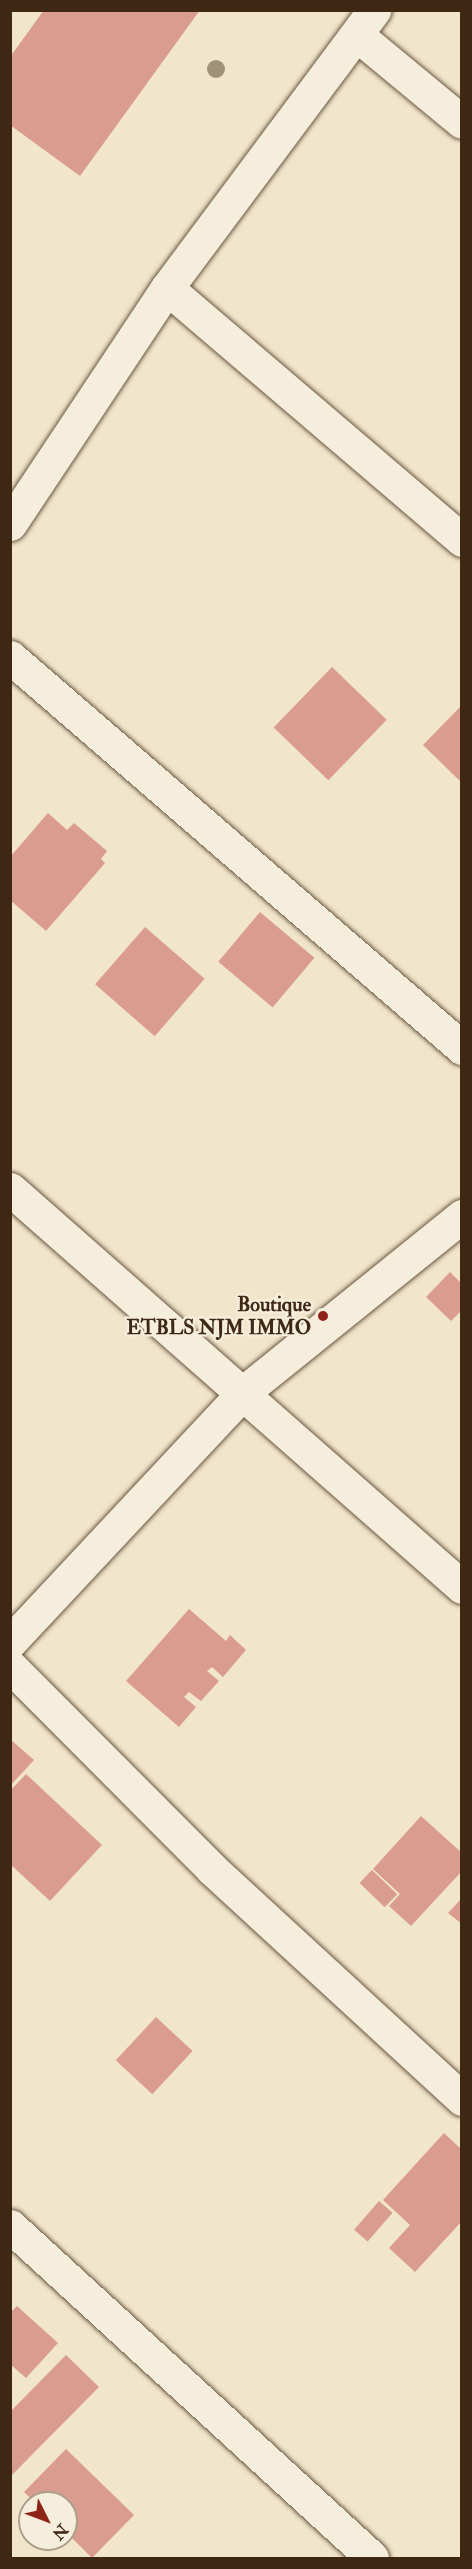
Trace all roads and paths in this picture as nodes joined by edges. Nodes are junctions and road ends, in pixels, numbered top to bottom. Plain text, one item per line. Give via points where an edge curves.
1 (366, 23) edge
2 (462, 122) edge
3 (167, 288) junction
4 (10, 524) edge
5 (462, 540) edge
6 (10, 657) edge
7 (462, 1048) edge
8 (10, 1189) edge
9 (462, 1216) edge
10 (245, 1391) junction
11 (462, 1587) edge
12 (10, 1642) edge
13 (10, 1666) edge
14 (462, 2099) edge
15 (10, 2226) edge
16 (372, 2559) edge

1 - 2 street
1 - 3 street
3 - 4 street
3 - 5 street
6 - 7 street
8 - 10 street
9 - 10 street
10 - 11 street
10 - 12 street
13 - 14 street via 203,1861
15 - 16 street

